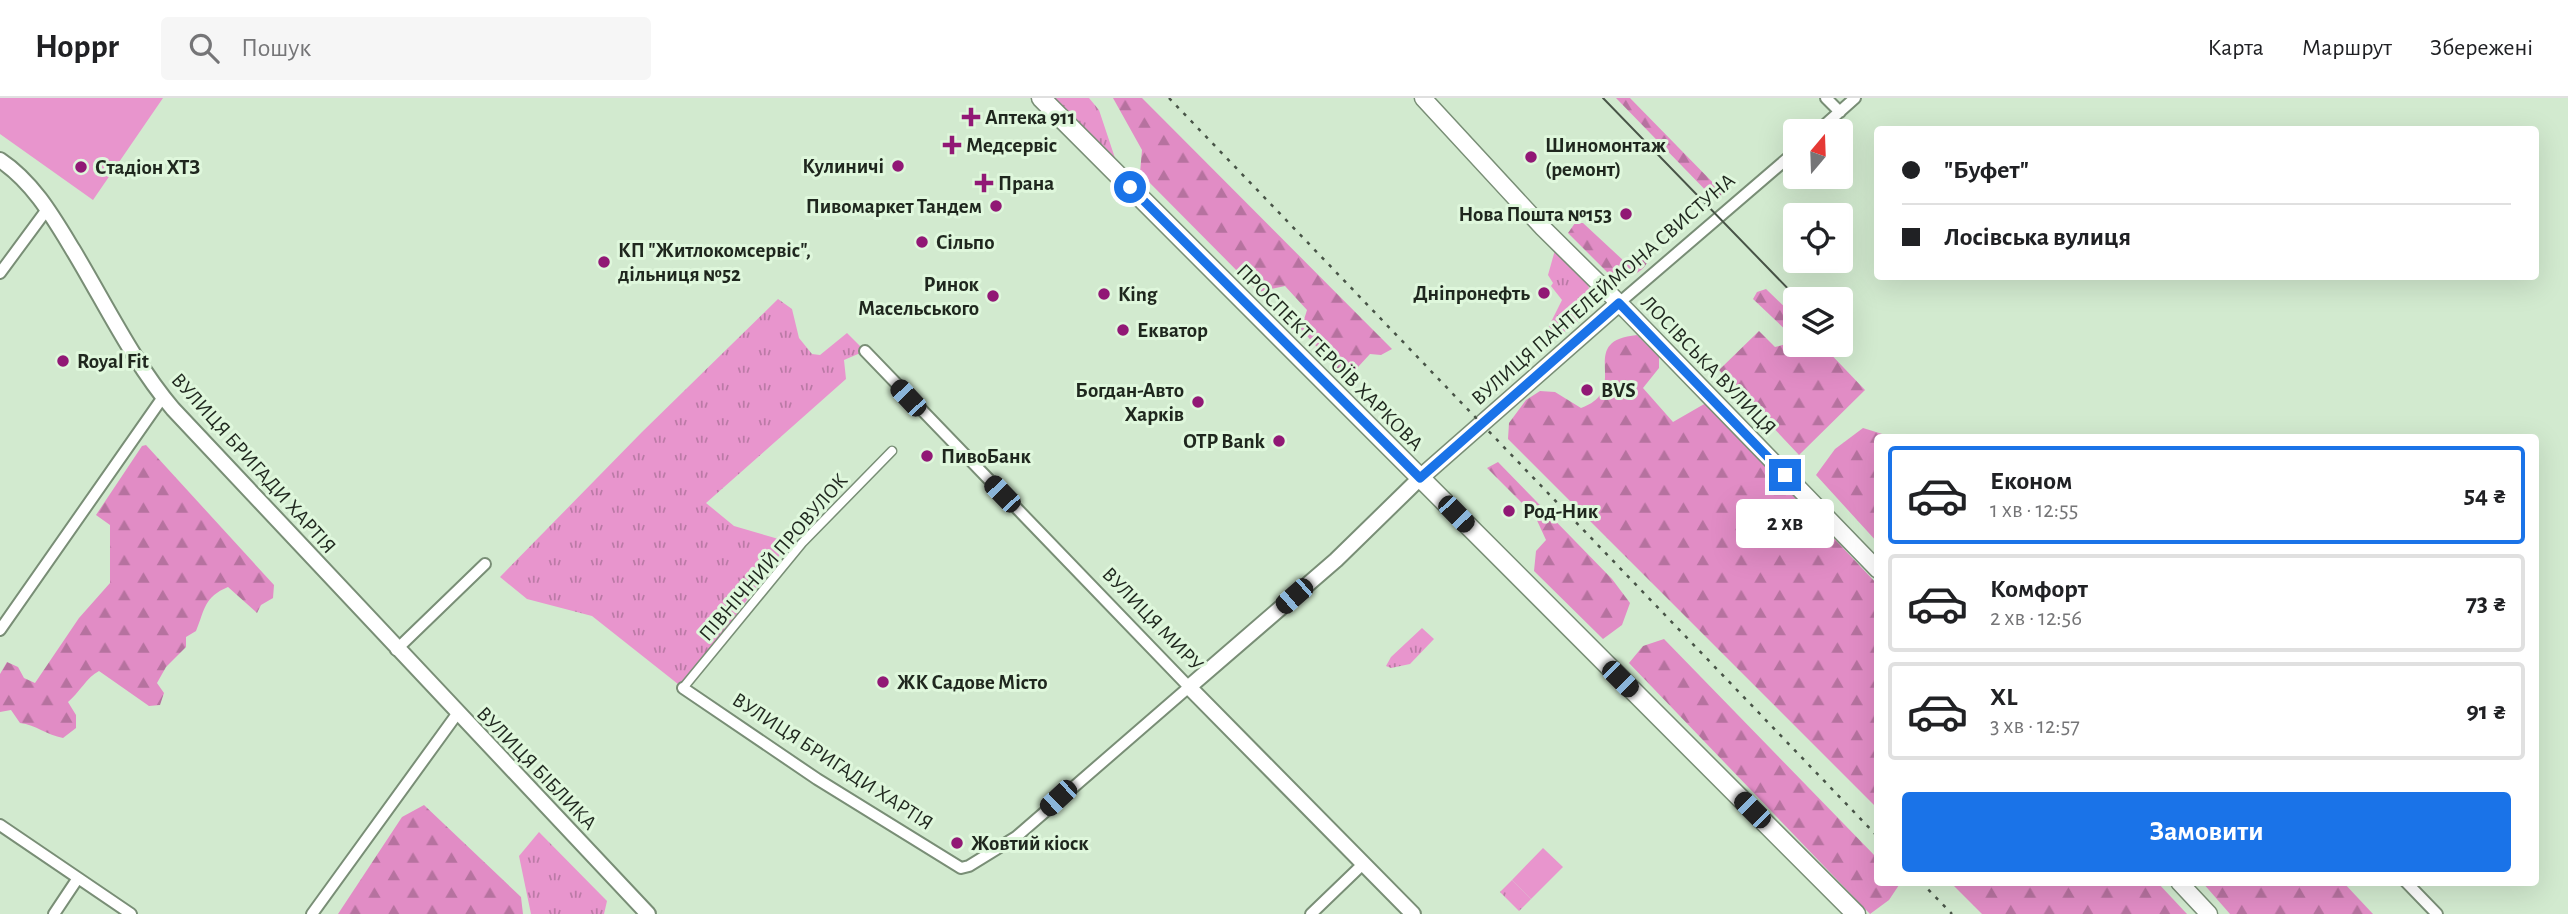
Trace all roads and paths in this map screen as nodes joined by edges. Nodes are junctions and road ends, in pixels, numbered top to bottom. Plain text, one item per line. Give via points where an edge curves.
1 (1041, 98) edge
2 (1423, 98) edge
3 (1826, 98) edge
4 (1855, 98) edge
5 (1840, 112) junction
6 (1832, 119) edge
7 (0, 160) edge
8 (1783, 162) edge
9 (48, 208) junction
10 (0, 273) edge
11 (1619, 303) junction
12 (865, 351) dead end
13 (163, 397) junction
14 (892, 451) dead end
15 (1420, 478) junction
16 (485, 564) dead end
17 (1874, 566) edge
18 (0, 630) edge
19 (396, 650) junction
20 (1189, 687) junction
21 (683, 688) joint
22 (457, 714) junction
23 (0, 825) edge
24 (1363, 864) junction
25 (961, 868) joint
26 (78, 878) junction
27 (2183, 886) edge
28 (2410, 886) edge
29 (54, 914) edge
30 (131, 914) edge
31 (312, 914) edge
32 (648, 914) edge
33 (1311, 914) edge
34 (1413, 914) edge
35 (1856, 914) edge
36 (2209, 914) edge
37 (2437, 914) edge

1 - 15 main road, ПРОСПЕКТ ГЕРОЇВ ХАРКОВА
2 - 11 main road, ЛОСІВСЬКА ВУЛИЦЯ
3 - 5 street
4 - 5 street
5 - 6 street
7 - 9 street, ВУЛИЦЯ БРИГАДИ ХАРТІЯ via 18,172
8 - 11 street, ВУЛИЦЯ ПАНТЕЛЕЙМОНА СВИСТУНА
9 - 10 street
9 - 13 street, ВУЛИЦЯ БРИГАДИ ХАРТІЯ
11 - 15 main road, ВУЛИЦЯ ПАНТЕЛЕЙМОНА СВИСТУНА
11 - 17 main road, ЛОСІВСЬКА ВУЛИЦЯ
12 - 20 street, ВУЛИЦЯ МИРУ
13 - 18 street
13 - 19 street, ВУЛИЦЯ БРИГАДИ ХАРТІЯ
14 - 21 street, ПІВНІЧНИЙ ПРОВУЛОК via 802,544
15 - 20 street, ВУЛИЦЯ ПАНТЕЛЕЙМОНА СВИСТУНА via 1336,560
15 - 35 main road, ПРОСПЕКТ ГЕРОЇВ ХАРКОВА
16 - 19 street
19 - 22 street, ВУЛИЦЯ БІБЛИКА
20 - 24 street, ВУЛИЦЯ МИРУ
20 - 25 street, ВУЛИЦЯ ПАНТЕЛЕЙМОНА СВИСТУНА via 1016,837
21 - 25 street, ВУЛИЦЯ БРИГАДИ ХАРТІЯ via 817,779
22 - 31 street
22 - 32 street, ВУЛИЦЯ БІБЛИКА
23 - 26 street
24 - 33 street
24 - 34 street, ВУЛИЦЯ МИРУ
26 - 29 street
26 - 30 street
27 - 36 main road
28 - 37 street

